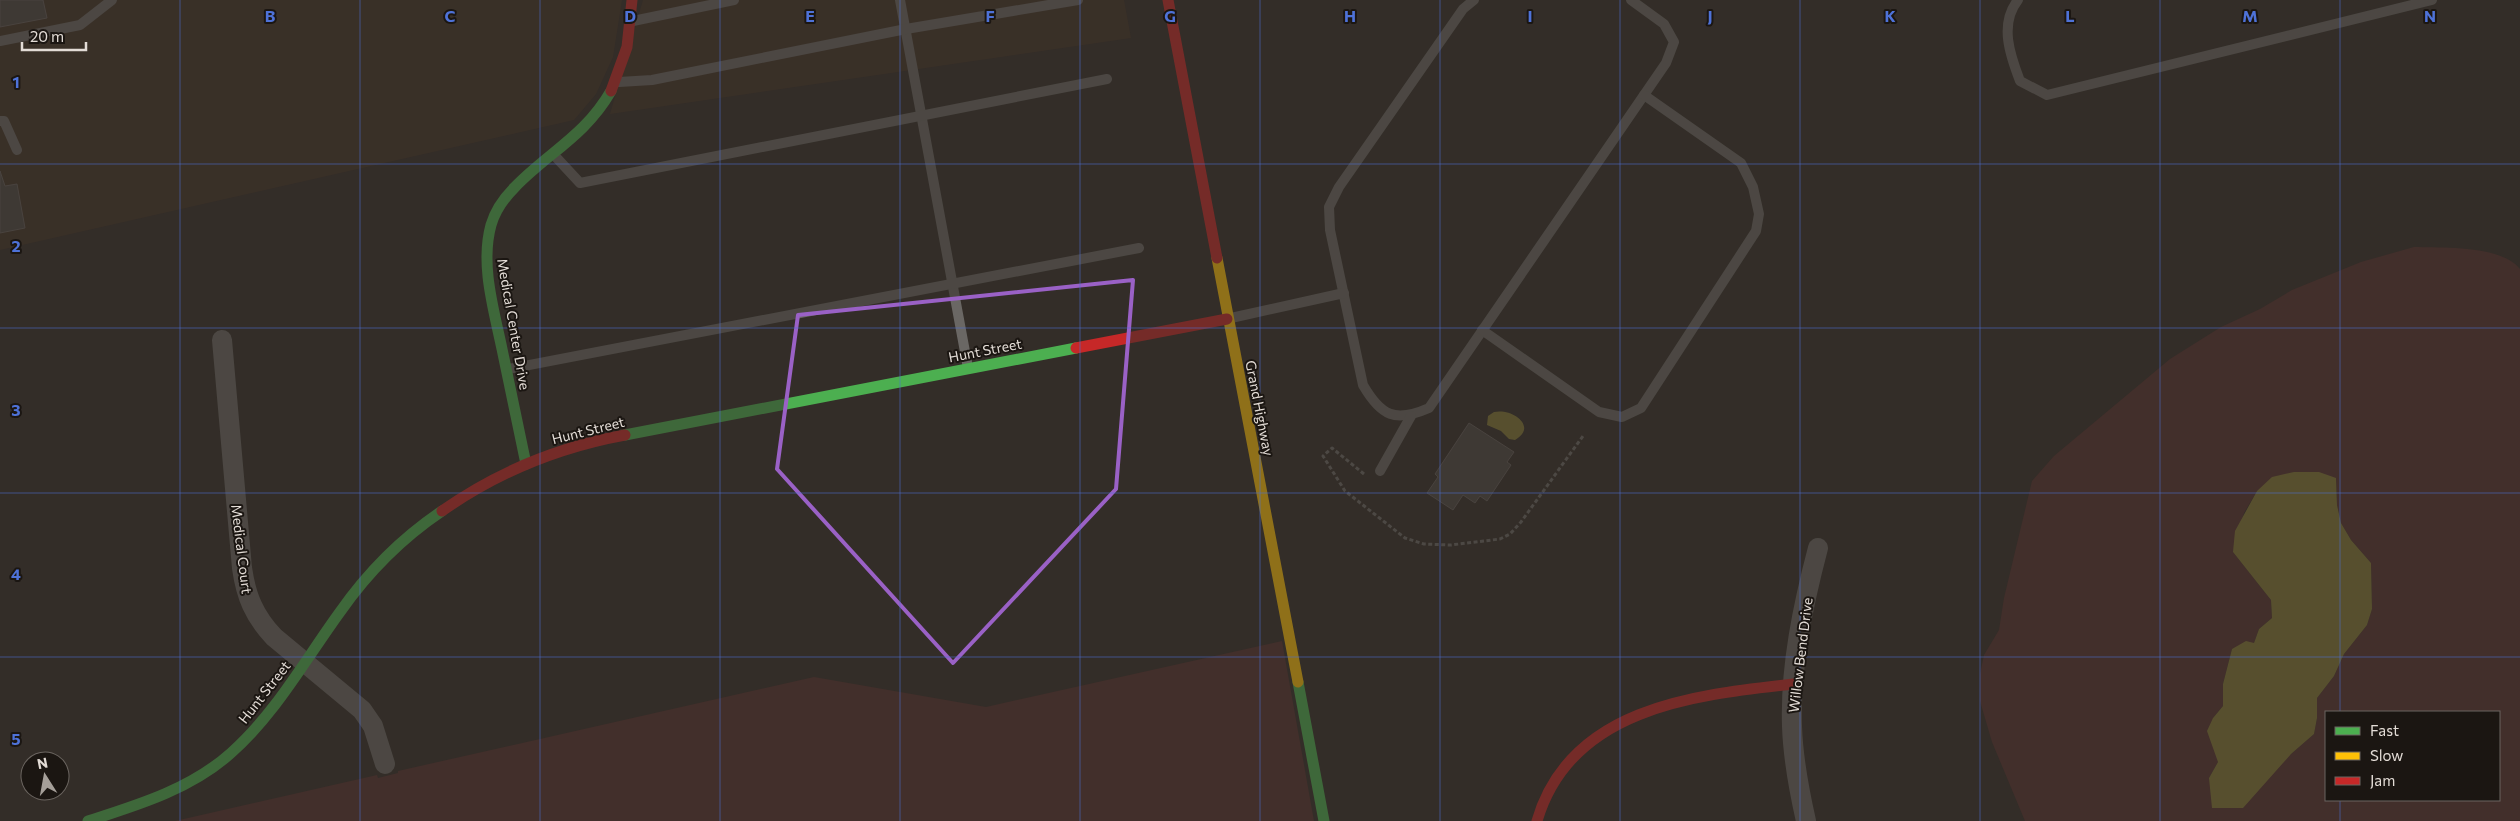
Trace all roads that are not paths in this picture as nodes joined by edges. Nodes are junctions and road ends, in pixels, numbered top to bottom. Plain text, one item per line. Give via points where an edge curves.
1 (632, 0) edge
2 (734, 0) edge
3 (900, 0) edge
4 (1078, 0) edge
5 (1168, 0) edge
6 (1474, 0) edge
7 (1631, 0) edge
8 (2018, 0) edge
9 (2432, 0) edge
10 (106, 2) edge
11 (690, 5) edge
12 (632, 22) junction
13 (906, 29) junction
14 (0, 41) edge
15 (1107, 79) dead end
16 (615, 82) junction
17 (1644, 95) junction
18 (922, 115) junction
19 (0, 121) edge
20 (17, 150) dead end
21 (553, 154) junction
22 (1138, 248) dead end
23 (953, 284) junction
24 (1344, 293) junction
25 (1227, 318) junction
26 (1482, 330) junction
27 (222, 340) dead end
28 (968, 368) junction
29 (507, 370) junction
30 (1411, 416) junction
31 (526, 464) junction
32 (1380, 471) dead end
33 (1818, 548) dead end
34 (305, 664) junction
35 (1793, 684) junction
36 (385, 764) dead end
37 (88, 821) edge
38 (1324, 821) edge
39 (1537, 821) edge
40 (1806, 821) edge

1 - 12 street, Medical Center Drive
2 - 11 lane
3 - 13 lane
4 - 13 lane
5 - 25 street, Grand Highway
6 - 24 lane via 1463,9 1339,187 1329,207 1330,230
7 - 17 lane via 1664,24 1674,42 1666,63
8 - 9 lane via 2010,10 2008,49 2020,81 2047,95
10 - 14 lane via 80,25
11 - 12 lane
12 - 16 street, Medical Center Drive
13 - 16 lane via 652,80
13 - 18 lane
15 - 18 lane
16 - 21 street, Medical Center Drive via 594,117
17 - 26 lane
17 - 26 lane via 1741,163 1753,188 1759,214 1756,231 1641,408 1622,417 1599,412
18 - 21 lane via 580,183
18 - 23 lane
19 - 20 lane via 4,121
21 - 29 street, Medical Center Drive via 508,193 489,226 486,263
22 - 23 lane
23 - 28 lane
23 - 29 lane
24 - 25 lane
24 - 30 lane via 1363,385 1373,403 1392,416
25 - 28 street, Hunt Street
25 - 38 street, Grand Highway
26 - 30 lane via 1429,408
27 - 34 street, Medical Court via 242,568 248,599 262,625
28 - 31 street, Hunt Street via 613,437
29 - 31 street, Medical Center Drive
30 - 32 lane
31 - 34 street, Hunt Street via 476,488 404,538 356,589
33 - 35 street, Willow Bend Drive via 1804,600
34 - 36 street, Medical Court via 362,710 375,732
34 - 37 street, Hunt Street via 265,719 209,770 162,794
35 - 39 street via 1699,695 1660,704 1627,718 1598,735 1570,760 1551,782
35 - 40 street, Willow Bend Drive via 1796,777

